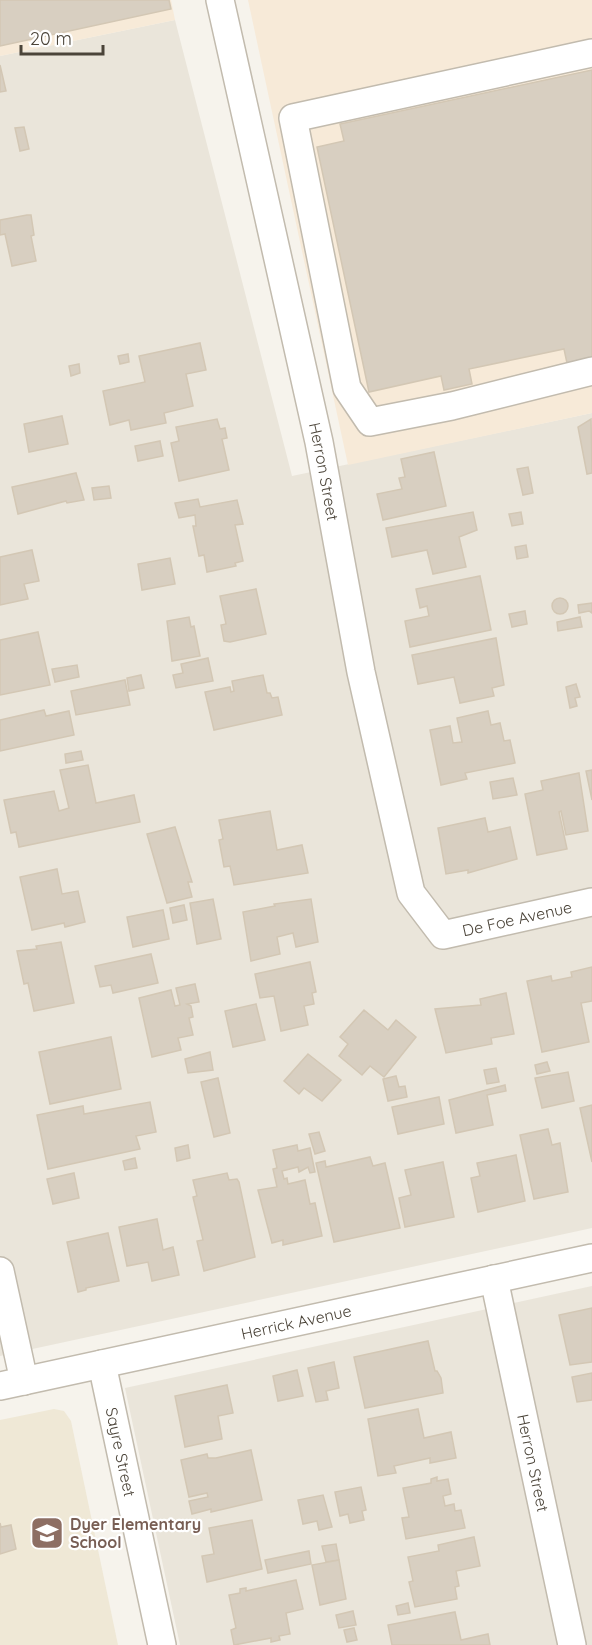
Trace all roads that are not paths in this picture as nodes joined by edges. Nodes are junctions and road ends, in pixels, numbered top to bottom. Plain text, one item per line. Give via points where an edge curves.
1 (220, 0) edge
2 (592, 53) edge
3 (592, 371) edge
4 (592, 902) edge
5 (443, 934) joint
6 (592, 1258) edge
7 (0, 1271) edge
8 (494, 1279) junction
9 (102, 1364) junction
10 (12, 1383) edge
11 (162, 1645) edge
12 (572, 1645) edge

1 - 5 street, Herron Street via 319,442 362,672 411,893
2 - 3 street via 293,118 347,388 370,422
4 - 5 street, De Foe Avenue
6 - 8 street, Herrick Avenue
7 - 10 street
8 - 9 street, Herrick Avenue
8 - 12 street, Herron Street
9 - 10 street, Herrick Avenue
9 - 11 street, Sayre Street

